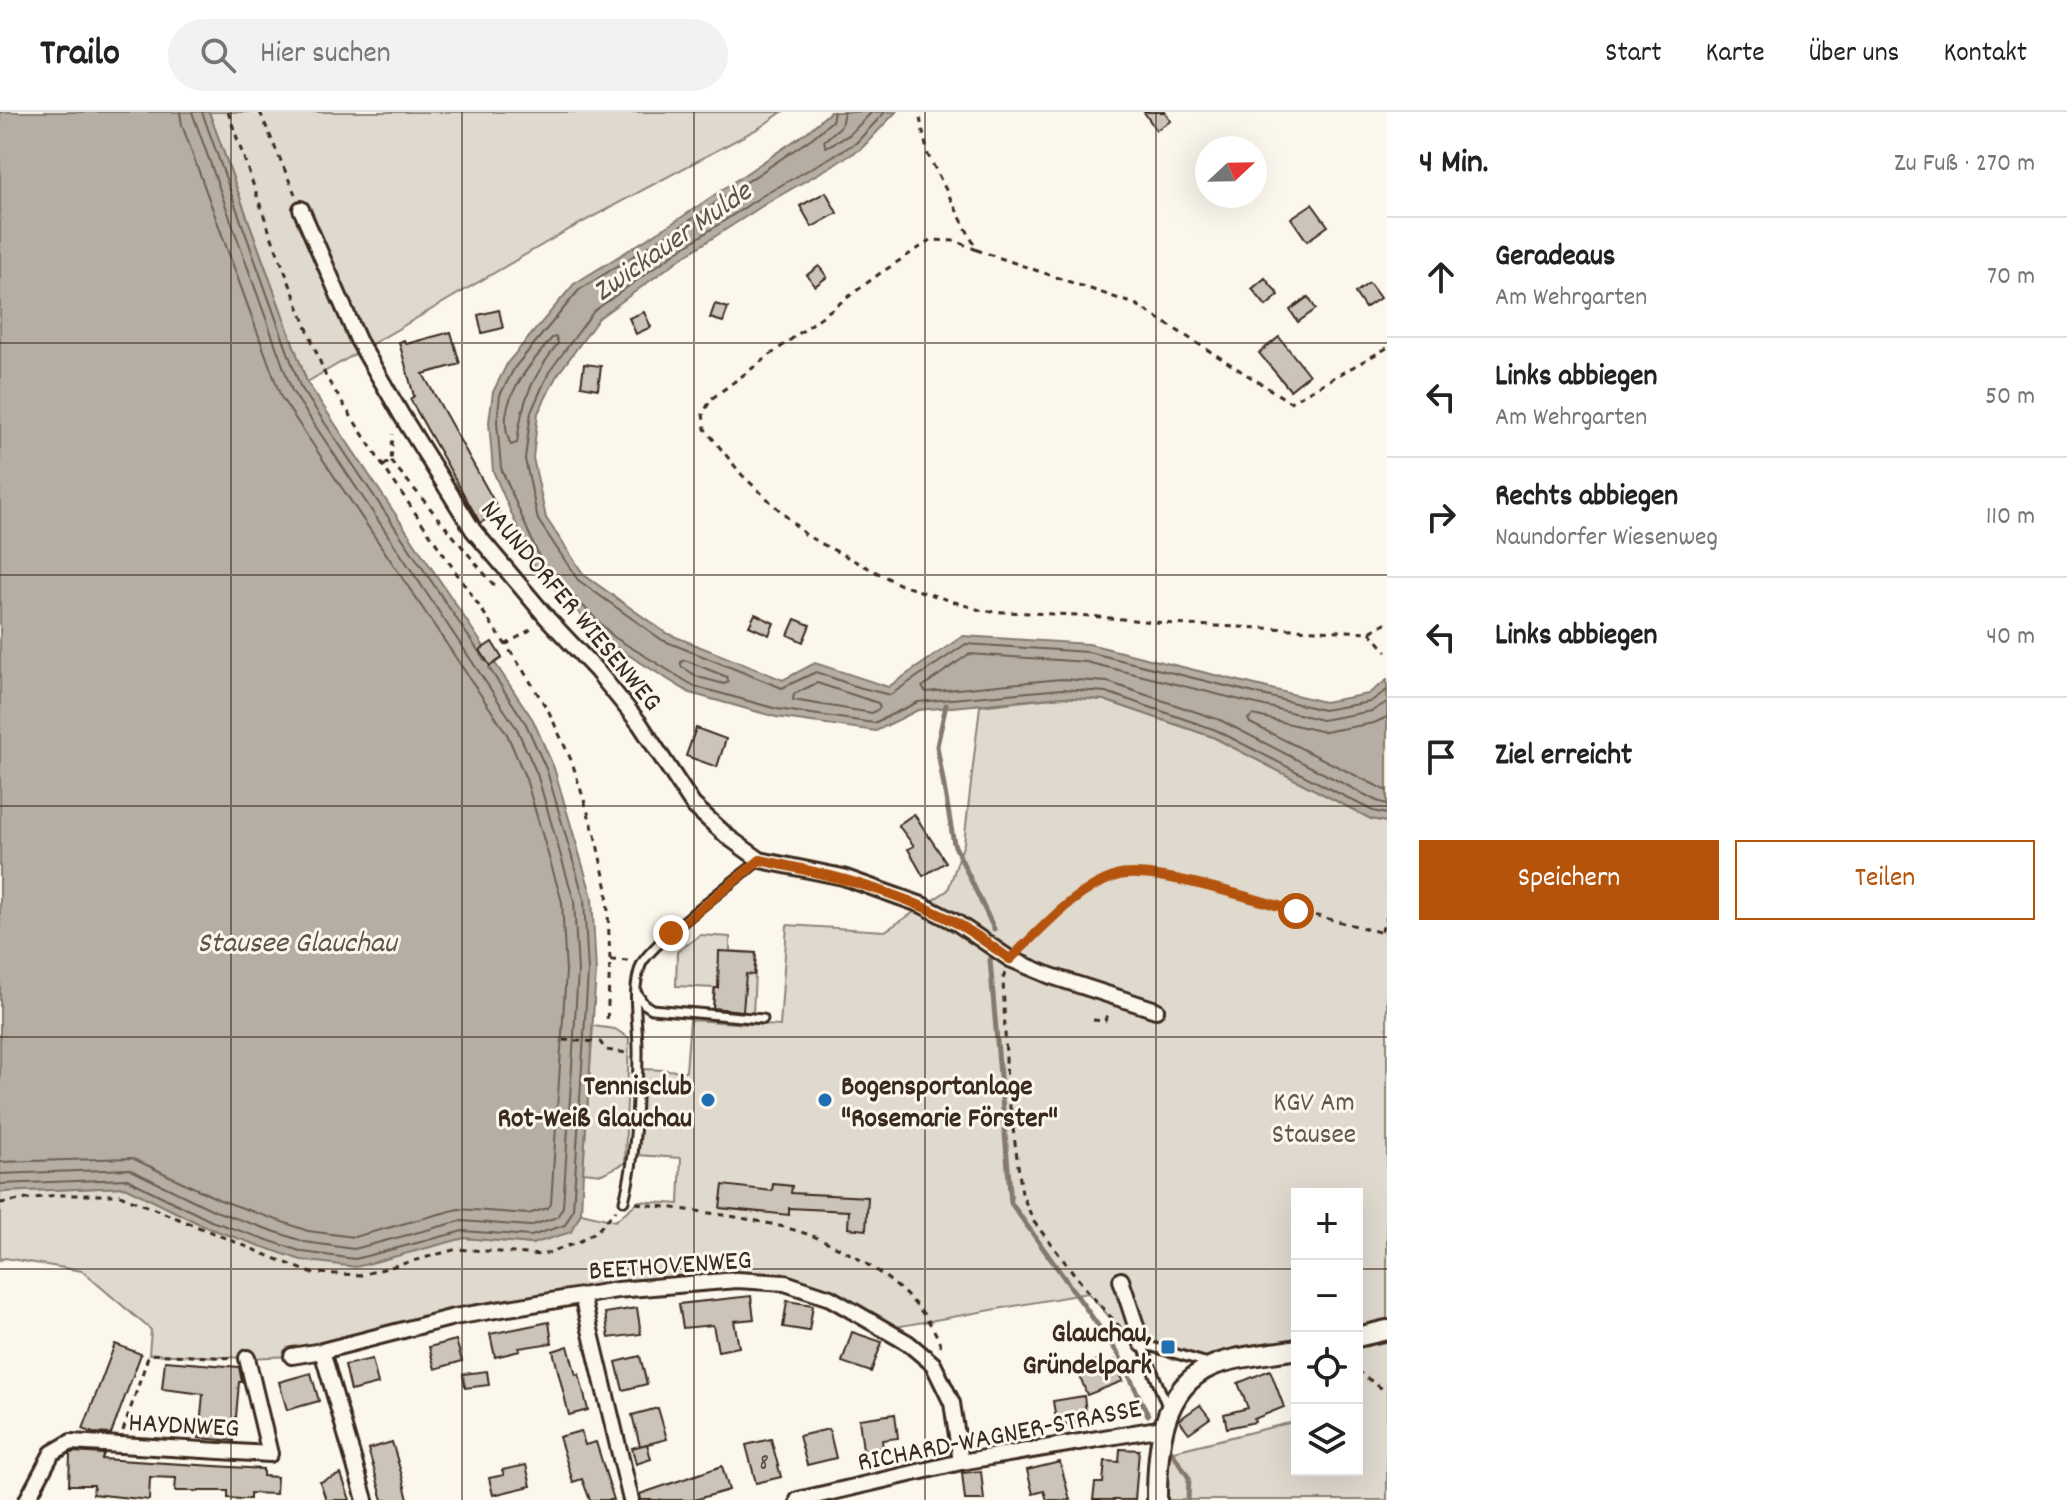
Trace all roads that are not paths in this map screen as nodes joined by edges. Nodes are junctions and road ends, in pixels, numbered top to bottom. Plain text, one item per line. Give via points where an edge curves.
1 (301, 209) road end
2 (760, 860) junction
3 (635, 990) junction
4 (1156, 1010) dead end
5 (763, 1019) dead end
6 (624, 1201) road end
7 (1121, 1280) dead end
8 (582, 1296) junction
9 (1387, 1330) edge
10 (1363, 1336) edge
11 (1142, 1344) junction
12 (1291, 1350) edge
13 (322, 1351) junction
14 (292, 1356) dead end
15 (247, 1358) road end
16 (1214, 1365) junction
17 (1166, 1419) junction
18 (961, 1462) junction
19 (27, 1500) edge
20 (365, 1500) edge
21 (631, 1500) edge
22 (798, 1500) edge
23 (1157, 1500) edge

1 - 2 street, NAUNDORFER WIESENWEG via 358,340 473,530 640,724 693,805
2 - 3 lane via 641,962
2 - 4 street, NAUNDORFER WIESENWEG via 843,877 922,905 1010,959
3 - 5 lane via 652,1009
3 - 6 lane via 633,1169
7 - 11 street
8 - 13 street, BEETHOVENWEG via 454,1317
8 - 18 street, BEETHOVENWEG via 737,1280 785,1283 830,1298 908,1343 933,1364 952,1403
8 - 21 street
9 - 10 street
11 - 16 lane
11 - 17 lane
12 - 16 street
13 - 14 street, BEETHOVENWEG
13 - 20 street
15 - 19 street, HAYDNWEG via 270,1454 71,1442 52,1453
16 - 17 street via 1184,1386
17 - 18 street, RICHARD-WAGNER-STRASSE
17 - 23 street
18 - 22 street, RICHARD-WAGNER-STRASSE

